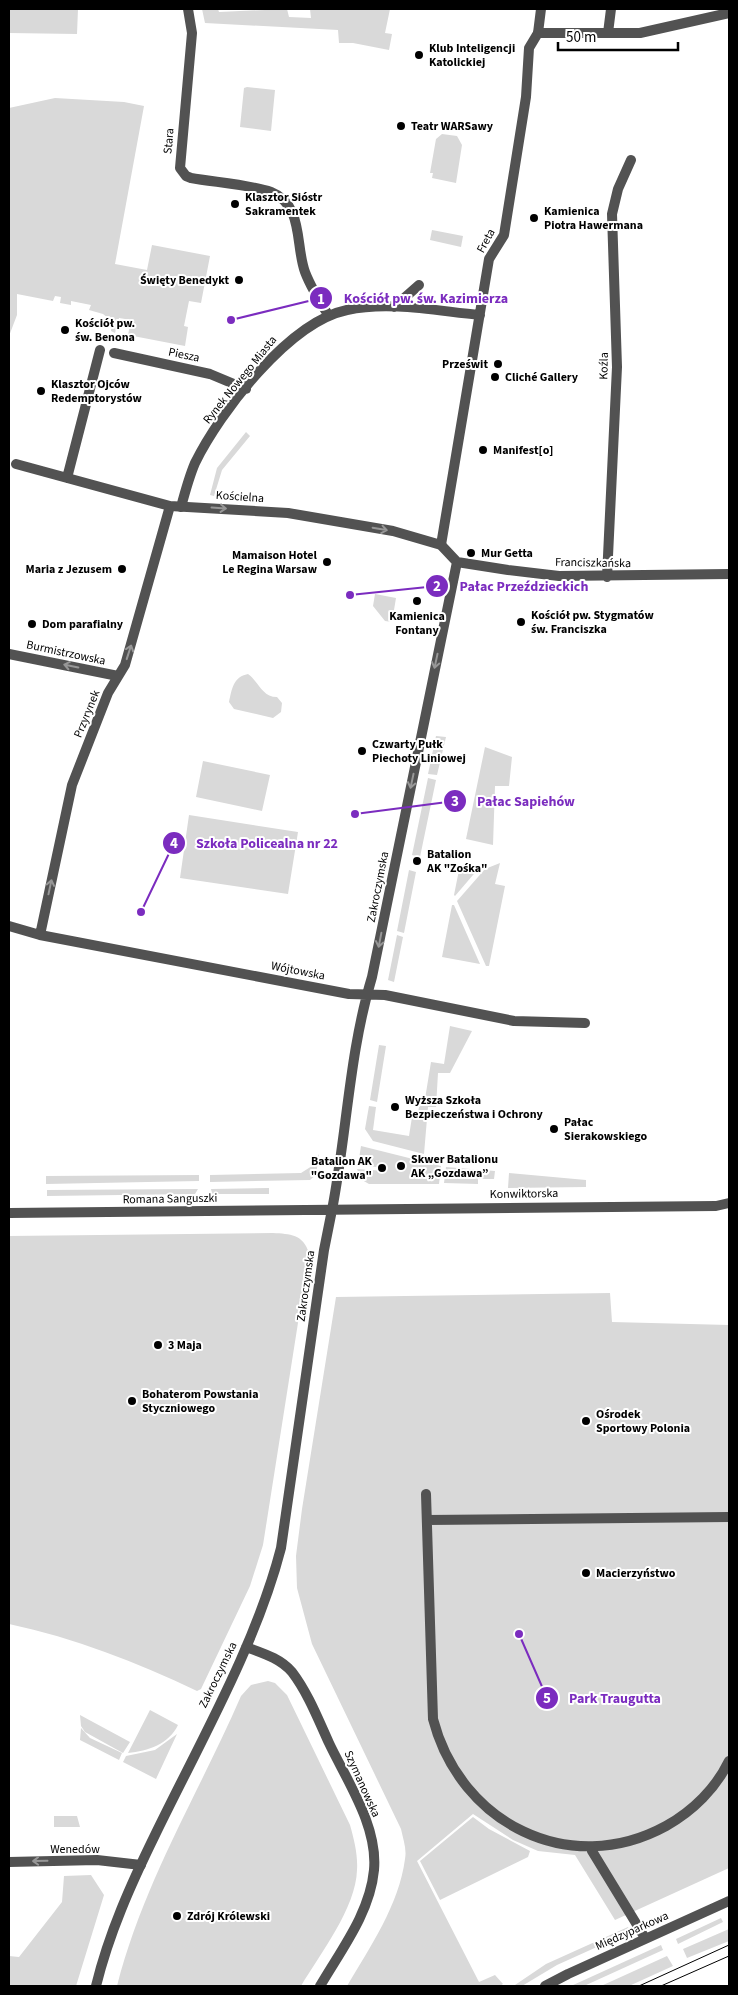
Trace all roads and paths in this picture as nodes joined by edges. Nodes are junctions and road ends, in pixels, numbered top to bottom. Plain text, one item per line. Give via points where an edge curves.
1 (188, 9) edge
2 (541, 9) edge
3 (611, 9) edge
4 (729, 13) edge
5 (538, 33) junction
6 (608, 33) junction
7 (631, 160) dead end
8 (419, 285) dead end
9 (394, 307) junction
10 (480, 315) junction
11 (329, 316) junction
12 (100, 350) dead end
13 (114, 354) dead end
14 (246, 389) junction
15 (16, 464) dead end
16 (67, 478) junction
17 (175, 506) junction
18 (441, 545) junction
19 (457, 562) junction
20 (729, 574) edge
21 (607, 577) junction
22 (9, 654) edge
23 (118, 676) junction
24 (9, 926) edge
25 (40, 935) junction
26 (367, 994) junction
27 (585, 1023) dead end
28 (729, 1203) edge
29 (716, 1206) junction
30 (332, 1210) junction
31 (729, 1210) edge
32 (9, 1213) edge
33 (426, 1494) dead end
34 (729, 1517) edge
35 (427, 1520) junction
36 (246, 1647) junction
37 (729, 1761) edge
38 (591, 1847) junction
39 (9, 1862) edge
40 (141, 1865) junction
41 (729, 1901) edge
42 (645, 1938) junction
43 (96, 1986) edge
44 (320, 1986) edge
45 (545, 1986) edge

1 - 11 street, Stara via 192,33 180,168 192,178 270,192 284,201 297,222 305,272
2 - 5 street, Freta
3 - 6 street
4 - 6 street via 654,31
5 - 6 street
5 - 10 street, Freta via 529,48 526,97 504,235 489,259
7 - 21 street, Koźla via 618,189 612,214 617,367
8 - 9 street
9 - 10 street, Rynek Nowego Miasta
9 - 11 street, Rynek Nowego Miasta via 347,310
10 - 18 street, Freta
11 - 14 street, Rynek Nowego Miasta via 289,340
12 - 16 street
13 - 14 street, Piesza via 210,374
14 - 17 street, Rynek Nowego Miasta via 216,427
15 - 16 street, Kościelna
16 - 17 street, Kościelna
17 -> 18 street, Kościelna via 288,513 393,531
23 -> 17 street, Przyrynek via 125,666
18 - 19 street
19 - 21 street, Franciszkańska via 559,576
19 -> 26 street, Zakroczymska
20 - 21 street, Franciszkańska
23 -> 22 street, Burmistrzowska
25 -> 23 street, Przyrynek via 72,785 108,693
24 - 25 street, Wójtowska
25 - 26 street, Wójtowska via 349,994
26 - 27 street, Wójtowska via 514,1021
26 - 30 street, Zakroczymska
28 - 29 street, Konwiktorska
29 - 30 street, Konwiktorska
29 - 31 street, Konwiktorska
30 - 32 street, Romana Sanguszki
30 - 36 street, Zakroczymska via 281,1548 272,1583
33 - 35 street
34 - 35 street
35 - 38 street via 433,1719 448,1760 472,1795 507,1823 549,1841
36 - 40 street, Zakroczymska
36 - 44 street, Szymanowska via 282,1662 298,1682 365,1818 373,1847 374,1870 368,1898
37 - 38 street via 703,1798 673,1822 622,1843
38 - 42 street
40 -> 39 street, Wenedów via 98,1860
40 - 43 street, Zakroczymska via 111,1937
41 - 42 street, Międzyparkowa
42 - 45 street, Międzyparkowa

